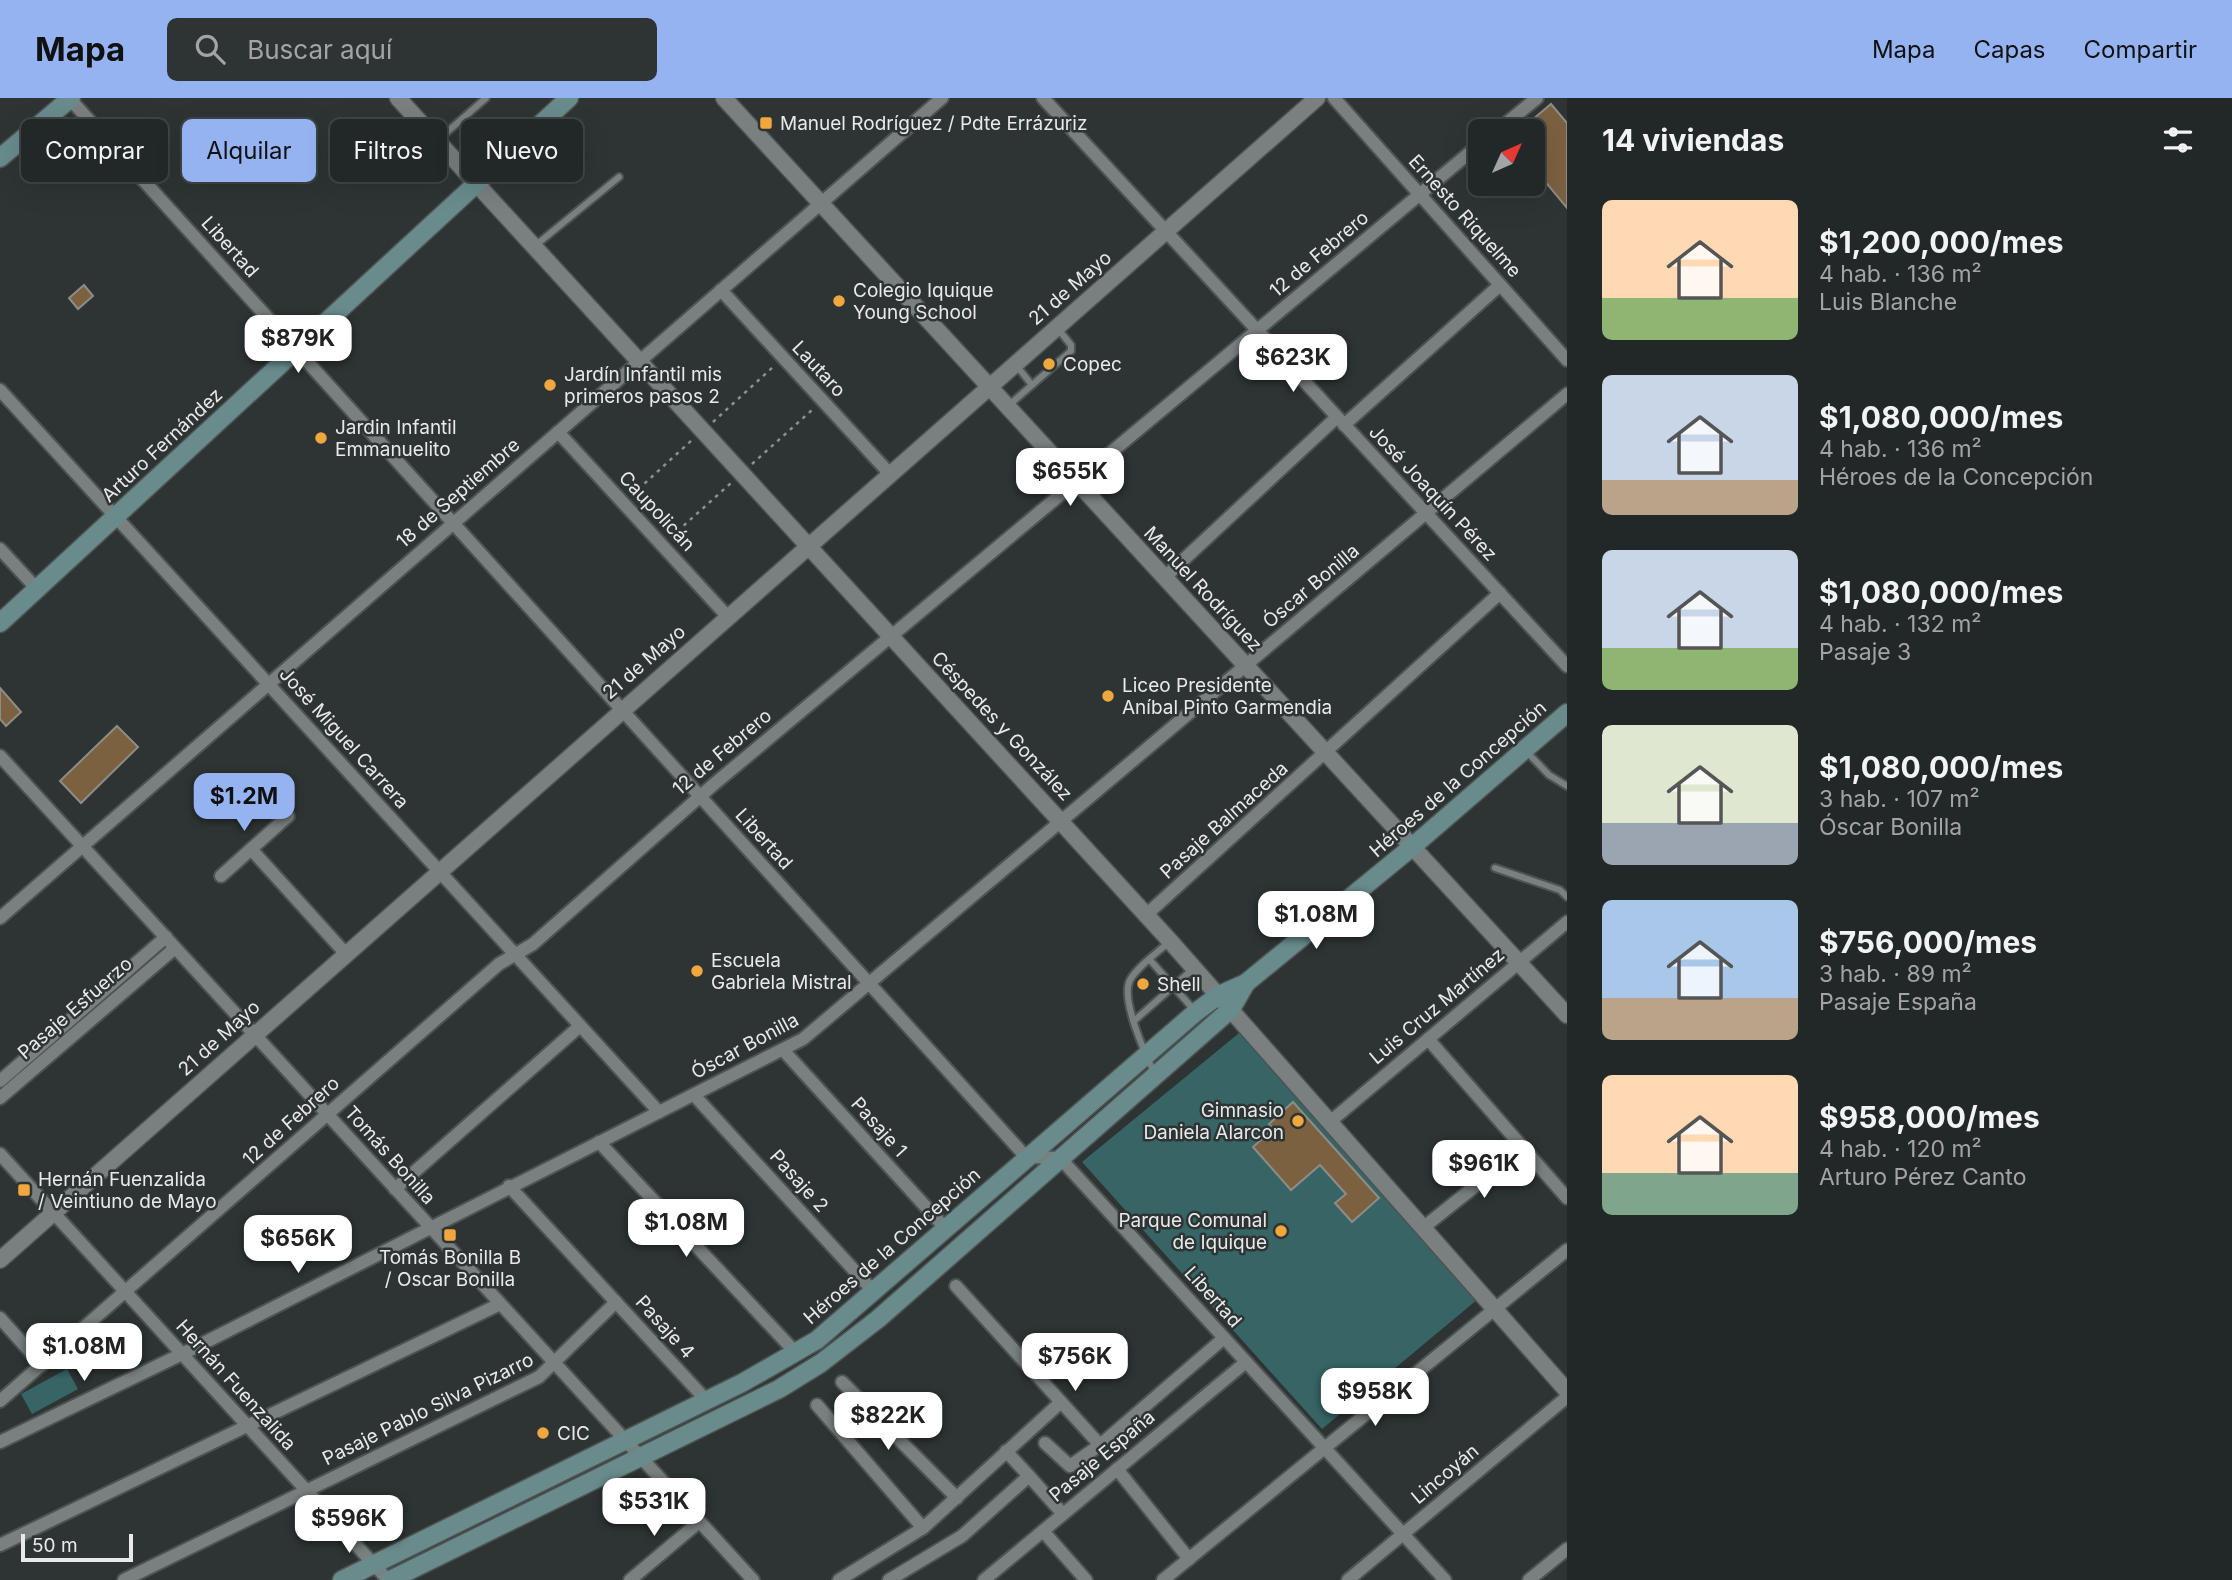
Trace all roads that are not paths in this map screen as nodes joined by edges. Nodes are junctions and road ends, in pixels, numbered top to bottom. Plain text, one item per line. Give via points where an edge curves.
1 (70, 98) edge
2 (398, 98) edge
3 (486, 98) edge
4 (569, 98) edge
5 (942, 98) edge
6 (1043, 98) edge
7 (1317, 98) edge
8 (1334, 98) edge
9 (1537, 98) edge
10 (730, 100) edge
11 (418, 119) edge
12 (1512, 119) edge
13 (447, 131) edge
14 (447, 151) edge
15 (1468, 155) edge
16 (0, 158) edge
17 (619, 177) dead end
18 (477, 183) junction
19 (1420, 194) junction
20 (821, 204) junction
21 (1166, 231) junction
22 (535, 247) junction
23 (1500, 285) junction
24 (721, 290) junction
25 (1057, 327) junction
26 (1257, 330) junction
27 (296, 350) junction
28 (1567, 360) edge
29 (639, 362) junction
30 (1015, 364) junction
31 (1032, 385) junction
32 (989, 387) junction
33 (0, 390) edge
34 (1567, 394) edge
35 (1006, 407) junction
36 (1341, 421) junction
37 (558, 432) junction
38 (890, 474) junction
39 (1076, 482) junction
40 (1426, 514) junction
41 (116, 516) junction
42 (454, 523) junction
43 (808, 546) junction
44 (0, 549) edge
45 (1165, 577) junction
46 (37, 589) junction
47 (1500, 593) junction
48 (728, 617) junction
49 (0, 624) edge
50 (891, 636) junction
51 (1246, 666) junction
52 (1567, 667) edge
53 (269, 684) junction
54 (622, 710) junction
55 (1567, 713) edge
56 (1524, 750) junction
57 (1327, 754) junction
58 (0, 756) edge
59 (1567, 786) edge
60 (699, 796) junction
61 (288, 816) dead end
62 (1062, 823) junction
63 (82, 846) junction
64 (1412, 847) junction
65 (251, 849) junction
66 (1495, 868) dead end
67 (440, 871) junction
68 (221, 876) dead end
69 (1567, 897) edge
70 (1146, 915) junction
71 (0, 918) edge
72 (1567, 922) edge
73 (1170, 940) junction
74 (170, 943) junction
75 (346, 954) junction
76 (516, 954) junction
77 (1150, 960) junction
78 (1518, 962) junction
79 (1194, 967) junction
80 (870, 985) junction
81 (1174, 986) junction
82 (1225, 1002) junction
83 (1196, 1012) junction
84 (1567, 1015) edge
85 (1135, 1020) junction
86 (580, 1026) junction
87 (254, 1035) junction
88 (1428, 1039) junction
89 (784, 1051) junction
90 (1146, 1054) junction
91 (1156, 1074) junction
92 (0, 1081) edge
93 (694, 1095) junction
94 (0, 1098) edge
95 (659, 1112) junction
96 (327, 1114) junction
97 (1331, 1121) junction
98 (599, 1142) junction
99 (1523, 1148) junction
100 (0, 1154) edge
101 (1026, 1157) junction
102 (1060, 1158) junction
103 (509, 1186) junction
104 (395, 1189) junction
105 (1567, 1198) edge
106 (54, 1212) junction
107 (429, 1226) junction
108 (1424, 1227) junction
109 (946, 1229) junction
110 (1567, 1250) edge
111 (0, 1260) edge
112 (957, 1286) dead end
113 (127, 1293) junction
114 (875, 1293) junction
115 (616, 1302) junction
116 (500, 1304) junction
117 (1495, 1309) junction
118 (0, 1318) edge
119 (1224, 1338) junction
120 (182, 1354) junction
121 (797, 1354) junction
122 (1246, 1362) junction
123 (555, 1364) junction
124 (43, 1365) junction
125 (842, 1382) dead end
126 (1567, 1391) edge
127 (1567, 1397) edge
128 (0, 1401) edge
129 (707, 1401) junction
130 (1061, 1402) junction
131 (817, 1405) dead end
132 (247, 1426) junction
133 (625, 1441) junction
134 (0, 1442) edge
135 (1045, 1443) dead end
136 (1100, 1445) junction
137 (1325, 1448) junction
138 (1006, 1451) junction
139 (640, 1457) junction
140 (1117, 1469) junction
141 (1030, 1476) junction
142 (306, 1491) junction
143 (957, 1498) junction
144 (1063, 1514) junction
145 (699, 1522) junction
146 (923, 1528) junction
147 (1043, 1531) junction
148 (1403, 1534) junction
149 (0, 1545) edge
150 (1567, 1549) edge
151 (1189, 1559) junction
152 (373, 1564) junction
153 (124, 1580) edge
154 (342, 1580) edge
155 (389, 1580) edge
156 (630, 1580) edge
157 (752, 1580) edge
158 (839, 1580) edge
159 (889, 1580) edge
160 (984, 1580) edge
161 (1086, 1580) edge
162 (1163, 1580) edge
163 (1348, 1580) edge
164 (1445, 1580) edge
165 (1529, 1580) edge

1 - 16 main road
1 - 27 street, Libertad
2 - 11 street, Céspedes y González
3 - 13 lane
4 - 18 main road, Arturo Fernández
5 - 20 street, 18 de Septiembre
6 - 21 street, José Joaquín Pérez
7 - 21 street, 21 de Mayo
8 - 19 street, Ernesto Riquelme
9 - 12 street
10 - 20 street, Manuel Rodríguez
14 - 18 street, Céspedes y González
15 - 19 street, 12 de Febrero
17 - 22 lane
18 - 22 street, Céspedes y González
18 - 27 main road, Arturo Fernández
19 - 23 street, Ernesto Riquelme
19 - 26 street, 12 de Febrero
20 - 24 street, 18 de Septiembre
20 - 32 street, Manuel Rodríguez
21 - 25 street, 21 de Mayo
21 - 26 street, José Joaquín Pérez
22 - 29 street, Céspedes y González
23 - 28 street, Ernesto Riquelme
23 - 36 street
24 - 29 street, 18 de Septiembre
24 - 38 street, Lautaro
25 - 30 street, 21 de Mayo
25 - 31 lane via 1071,351
26 - 36 street, José Joaquín Pérez
26 - 39 street, 12 de Febrero
27 - 41 main road, Arturo Fernández
27 - 42 street, Libertad
29 - 37 street, 18 de Septiembre
29 - 43 street, Céspedes y González
30 - 31 lane
30 - 32 street, 21 de Mayo
31 - 35 lane
32 - 35 street, Manuel Rodríguez
32 - 38 street, 21 de Mayo
33 - 41 street, José Miguel Carrera
34 - 40 street, Óscar Bonilla
35 - 39 street, Manuel Rodríguez
36 - 40 street, José Joaquín Pérez
36 - 45 street
37 - 42 street, 18 de Septiembre
37 - 48 street, Caupolicán
38 - 43 street, 21 de Mayo
39 - 45 street, Manuel Rodríguez
39 - 50 street, 12 de Febrero
40 - 47 street, José Joaquín Pérez
40 - 51 street, Óscar Bonilla
41 - 46 main road, Arturo Fernández
41 - 53 street, José Miguel Carrera
42 - 53 street, 18 de Septiembre
42 - 54 street, Libertad
43 - 48 street, 21 de Mayo
43 - 50 street, Céspedes y González
44 - 46 street
45 - 51 street, Manuel Rodríguez
46 - 49 main road, Arturo Fernández
47 - 52 street, José Joaquín Pérez
47 - 57 street, Pasaje Balmaceda
48 - 54 street, 21 de Mayo
50 - 60 street, 12 de Febrero
50 - 62 street, Céspedes y González
51 - 57 street, Manuel Rodríguez
51 - 62 street, Óscar Bonilla
53 - 63 street, 18 de Septiembre
53 - 67 street, José Miguel Carrera
54 - 60 street, Libertad
54 - 67 street, 21 de Mayo
55 - 56 main road, Héroes de la Concepción
56 - 59 lane
56 - 64 main road, Héroes de la Concepción
57 - 64 street, Manuel Rodríguez
57 - 70 street, Pasaje Balmaceda
58 - 63 street, Tomás Bonilla
60 - 76 street, 12 de Febrero via 533,944
60 - 80 street, Libertad
61 - 65 street
62 - 70 street, Céspedes y González
62 - 80 street, Óscar Bonilla
63 - 71 street, 18 de Septiembre
63 - 74 street, Tomás Bonilla
64 - 78 street, Manuel Rodríguez
64 - 82 main road, Héroes de la Concepción
65 - 68 street
65 - 75 street
66 - 69 lane via 1560,890
67 - 75 street, 21 de Mayo
67 - 76 street, José Miguel Carrera
70 - 73 street, Céspedes y González
72 - 78 street, Luis Cruz Martínez
73 - 77 lane
73 - 79 street, Céspedes y González
74 - 87 street, Tomás Bonilla
74 - 92 street, Pasaje Esfuerzo
74 - 94 street, Pasaje Esfuerzo
75 - 87 street, 21 de Mayo
76 - 86 street, José Miguel Carrera
76 - 96 street, 12 de Febrero
77 - 81 lane
77 - 85 lane via 1129,984
78 - 84 street, Manuel Rodríguez
78 - 88 street, Luis Cruz Martínez
79 - 81 lane
79 - 82 street, Céspedes y González
80 - 89 street, Óscar Bonilla
80 - 101 street, Libertad
81 - 83 lane
81 - 85 lane
82 - 83 main road, Héroes de la Concepción
82 - 91 main road, Héroes de la Concepción
82 - 97 street, Céspedes y González
83 - 90 main road, Héroes de la Concepción
85 - 90 lane
86 - 95 street, José Miguel Carrera
86 - 104 street
87 - 96 street, Tomás Bonilla
87 - 106 street, 21 de Mayo
88 - 97 street, Luis Cruz Martínez
88 - 99 street
89 - 93 street, Óscar Bonilla
89 - 109 street, Pasaje 1
90 - 91 lane
90 - 101 main road, Héroes de la Concepción
91 - 102 main road, Héroes de la Concepción
93 - 95 street, Óscar Bonilla
93 - 114 street, Pasaje 2
95 - 98 street, Óscar Bonilla
96 - 104 street, Tomás Bonilla
96 - 113 street, 12 de Febrero
97 - 108 street, Céspedes y González
98 - 103 street, Óscar Bonilla
98 - 121 street
99 - 105 street
99 - 108 street
100 - 106 street, Hernán Fuenzalida
101 - 102 street
101 - 109 main road, Héroes de la Concepción
102 - 119 street, Libertad
102 - 139 main road, Héroes de la Concepción via 840,1349 779,1389
103 - 107 street, Óscar Bonilla
103 - 115 street, Pasaje 4
104 - 107 street, Tomás Bonilla
106 - 111 street, 21 de Mayo
106 - 113 street, Hernán Fuenzalida
107 - 116 street, Tomás Bonilla
107 - 120 street, Óscar Bonilla
108 - 117 street, Céspedes y González
109 - 114 main road, Héroes de la Concepción
110 - 117 street
112 - 130 street
113 - 120 street, Hernán Fuenzalida
113 - 124 street, 12 de Febrero
114 - 121 main road, Héroes de la Concepción
115 - 123 street, Pasaje Pablo Silva Pizarro
115 - 129 street, Pasaje 4
116 - 123 street, Tomás Bonilla
116 - 132 street
117 - 126 street, Céspedes y González
117 - 137 street
118 - 124 street
119 - 122 street, Libertad
119 - 136 street
120 - 132 street, Hernán Fuenzalida
120 - 134 street, Óscar Bonilla
121 - 129 main road, Héroes de la Concepción
122 - 137 street, Libertad
122 - 140 street, Pasaje España
123 - 133 street, Tomás Bonilla
123 - 142 street, Pasaje Pablo Silva Pizarro via 539,1377
124 - 128 street, 12 de Febrero
125 - 143 street
127 - 148 street, Lincoyán
129 - 133 main road, Héroes de la Concepción
130 - 136 street
130 - 138 street
131 - 146 street
132 - 142 street, Hernán Fuenzalida
132 - 149 street
133 - 139 street, Tomás Bonilla
133 - 152 main road, Héroes de la Concepción
135 - 136 street via 1070,1466
137 - 148 street, Libertad
137 - 151 street
138 - 141 street
138 - 143 street
139 - 145 street, Tomás Bonilla
139 - 155 main road, Héroes de la Concepción
140 - 144 street, Pasaje España
140 - 151 street
141 - 144 street
141 - 159 street via 962,1536
142 - 152 street, Hernán Fuenzalida
142 - 153 street, Pasaje Pablo Silva Pizarro
143 - 146 street
144 - 147 street, Pasaje España
145 - 156 street
145 - 157 street, Tomás Bonilla
146 - 158 street
147 - 160 street, Pasaje España
147 - 161 street
148 - 163 street, Lincoyán
148 - 164 street, Libertad
150 - 165 street
151 - 162 street
152 - 154 main road, Héroes de la Concepción
152 - 155 street, Hernán Fuenzalida

